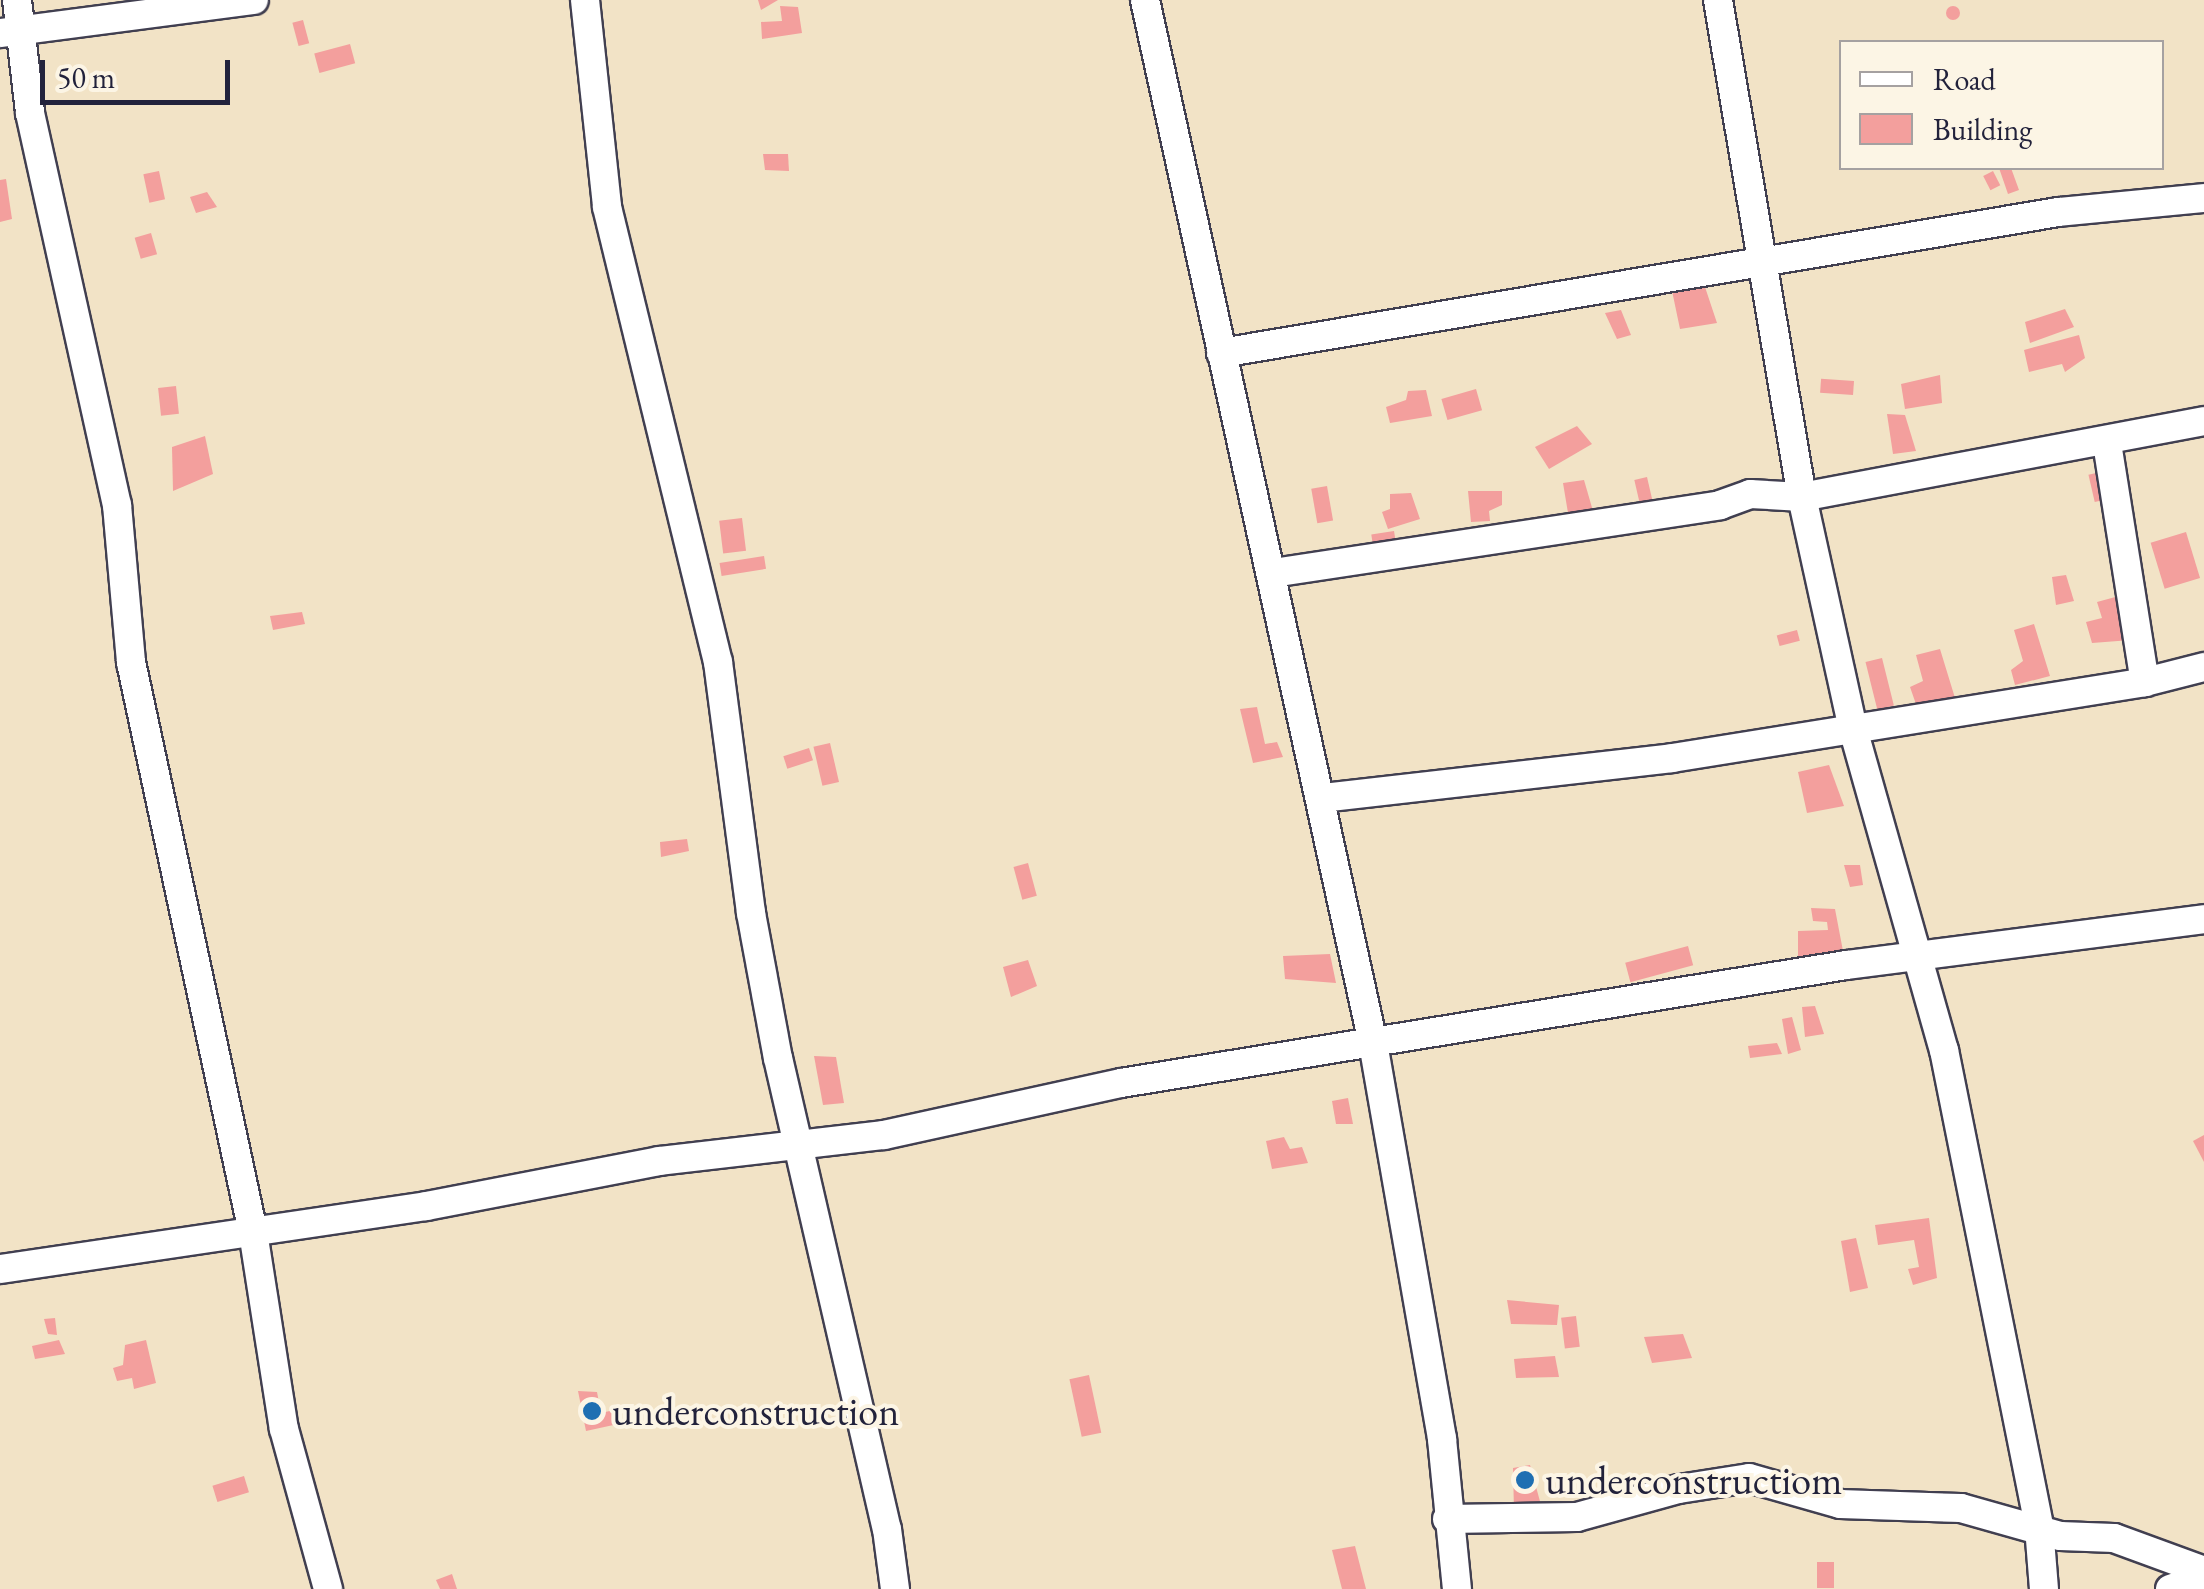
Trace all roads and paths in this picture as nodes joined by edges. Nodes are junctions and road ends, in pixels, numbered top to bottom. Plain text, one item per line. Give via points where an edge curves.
1 (17, 0) edge
2 (254, 0) edge
3 (585, 0) edge
4 (1144, 0) edge
5 (1718, 0) edge
6 (11, 32) edge
7 (2204, 198) edge
8 (1764, 264) junction
9 (1220, 353) junction
10 (2204, 421) edge
11 (2107, 443) junction
12 (1802, 496) junction
13 (1274, 573) junction
14 (2204, 666) edge
15 (2145, 682) junction
16 (1853, 729) junction
17 (1322, 798) junction
18 (2204, 919) edge
19 (1913, 957) junction
20 (1374, 1043) junction
21 (795, 1142) junction
22 (253, 1232) junction
23 (0, 1270) edge
24 (1448, 1519) junction
25 (2039, 1526) junction
26 (2204, 1574) edge
27 (328, 1589) edge
28 (894, 1589) edge
29 (1457, 1589) edge
30 (2044, 1589) edge
31 (2170, 1589) edge

1 - 6 street
2 - 6 street
3 - 21 street via 607,207 718,662 751,912
4 - 9 street
5 - 8 street
6 - 22 street via 117,505 131,662
7 - 8 street via 2058,212
8 - 9 street
8 - 12 street
9 - 13 street
10 - 11 street
11 - 12 street
11 - 15 street
12 - 13 street via 1762,492 1720,505
12 - 16 street
13 - 17 street
14 - 15 street
15 - 16 street
16 - 17 street via 1672,758
16 - 19 street
17 - 20 street
18 - 19 street
19 - 20 street
19 - 25 street via 1944,1050
20 - 21 street via 1122,1084 884,1135
20 - 24 street via 1442,1438
21 - 22 street
21 - 28 street via 842,1324
22 - 23 street
22 - 27 street via 284,1429
24 - 25 street via 1577,1517 1679,1488 1750,1478 1840,1504 1962,1508
24 - 29 street
25 - 26 street via 2060,1536 2126,1540
25 - 30 street
26 - 31 street

